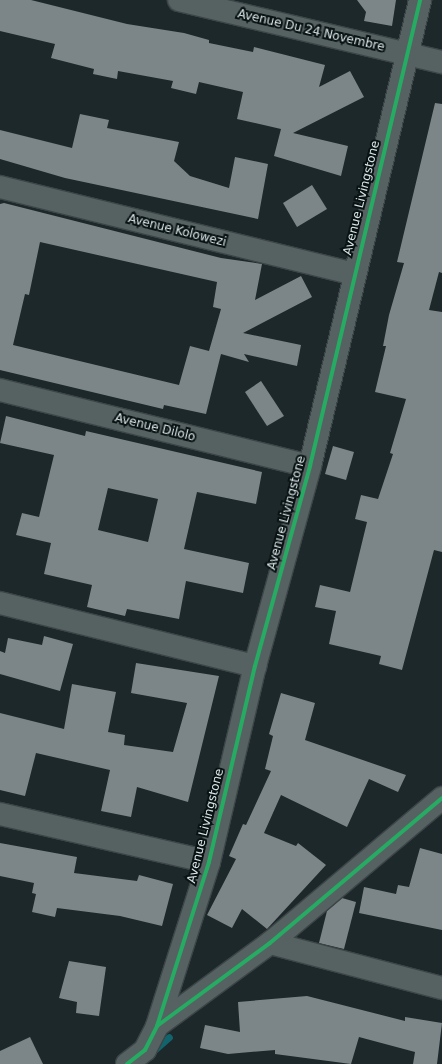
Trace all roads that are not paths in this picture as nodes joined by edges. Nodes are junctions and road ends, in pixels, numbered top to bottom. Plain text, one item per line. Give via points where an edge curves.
1 (179, 0) edge
2 (420, 0) edge
3 (407, 54) junction
4 (442, 62) edge
5 (0, 187) edge
6 (354, 274) junction
7 (0, 390) edge
8 (310, 466) junction
9 (0, 603) edge
10 (255, 666) junction
11 (440, 794) edge
12 (0, 814) edge
13 (209, 862) junction
14 (270, 943) junction
15 (442, 988) edge
16 (157, 1026) junction
17 (127, 1064) edge

1 - 3 street, Avenue Du 24 Novembre
2 - 3 street, Avenue Livingstone
3 - 4 street, Avenue Du 24 Novembre
3 - 6 street, Avenue Livingstone
5 - 6 street, Avenue Kolowezi
6 - 8 street, Avenue Livingstone
7 - 8 street, Avenue Dilolo
8 - 10 street, Avenue Livingstone
9 - 10 street
10 - 13 street, Avenue Livingstone
11 - 14 street
12 - 13 street
13 - 16 street, Avenue Livingstone
14 - 15 street
14 - 16 street
16 - 17 street, Avenue Livingstone via 145,1050

